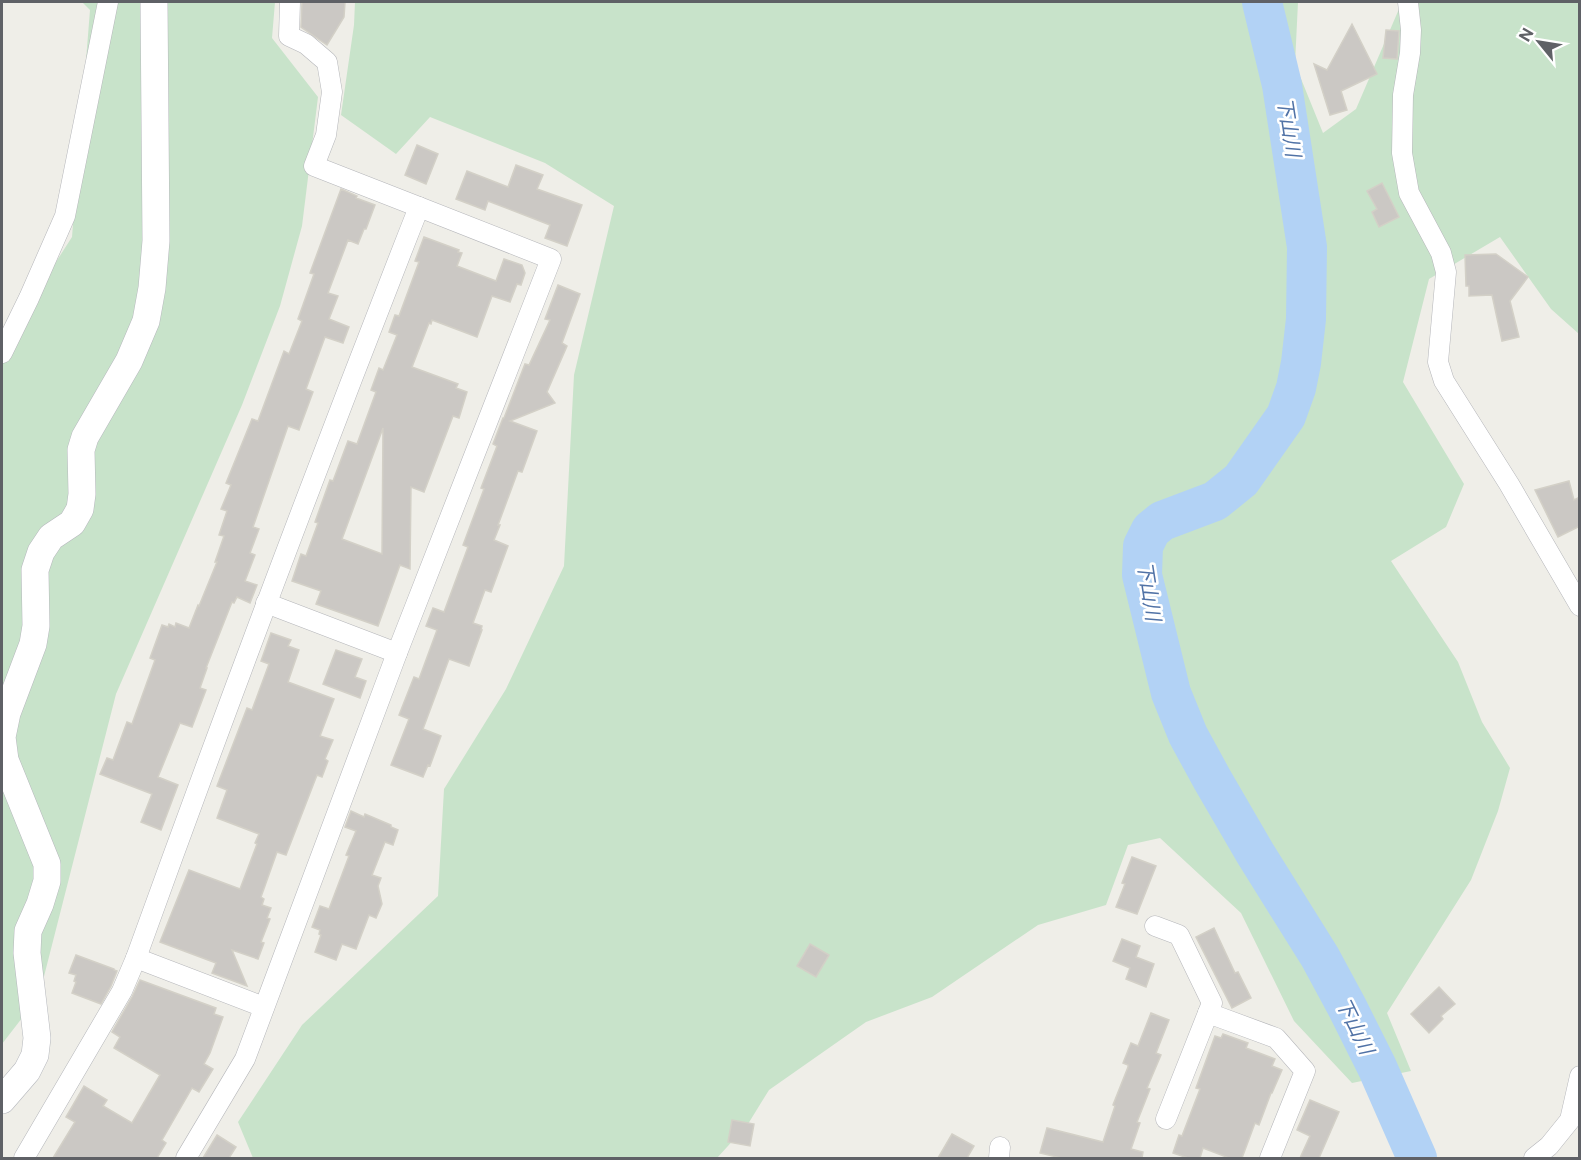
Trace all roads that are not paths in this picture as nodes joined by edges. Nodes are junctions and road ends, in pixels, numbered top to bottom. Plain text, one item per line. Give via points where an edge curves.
1 (108, 2) edge
2 (154, 2) edge
3 (290, 2) edge
4 (1408, 2) edge
5 (419, 207) junction
6 (2, 353) edge
7 (266, 603) junction
8 (1580, 606) edge
9 (397, 653) junction
10 (1155, 926) dead end
11 (136, 957) junction
12 (264, 1007) junction
13 (1208, 1013) junction
14 (1580, 1076) edge
15 (2, 1100) edge
16 (1166, 1119) dead end
17 (24, 1158) edge
18 (186, 1158) edge
19 (1270, 1158) edge
20 (1534, 1158) edge

1 - 6 street via 65,216
2 - 15 street via 156,241 146,321 129,361 85,436 81,450 81,509 41,552 35,570 33,644 2,737 5,760 47,864 47,882 28,931 35,1055 27,1071
3 - 5 street via 289,36 327,62 332,92 326,135 314,166
4 - 8 street via 1411,30 1403,95 1402,153 1409,193 1441,253 1446,272 1438,362 1444,381
5 - 7 street
5 - 9 street via 551,259
7 - 9 street
7 - 11 street
9 - 12 street
10 - 13 street via 1179,935 1212,1003
11 - 12 street
11 - 17 street via 122,991
12 - 18 street via 245,1059
13 - 16 street
13 - 19 street via 1275,1038 1305,1071
14 - 20 street via 1570,1120

